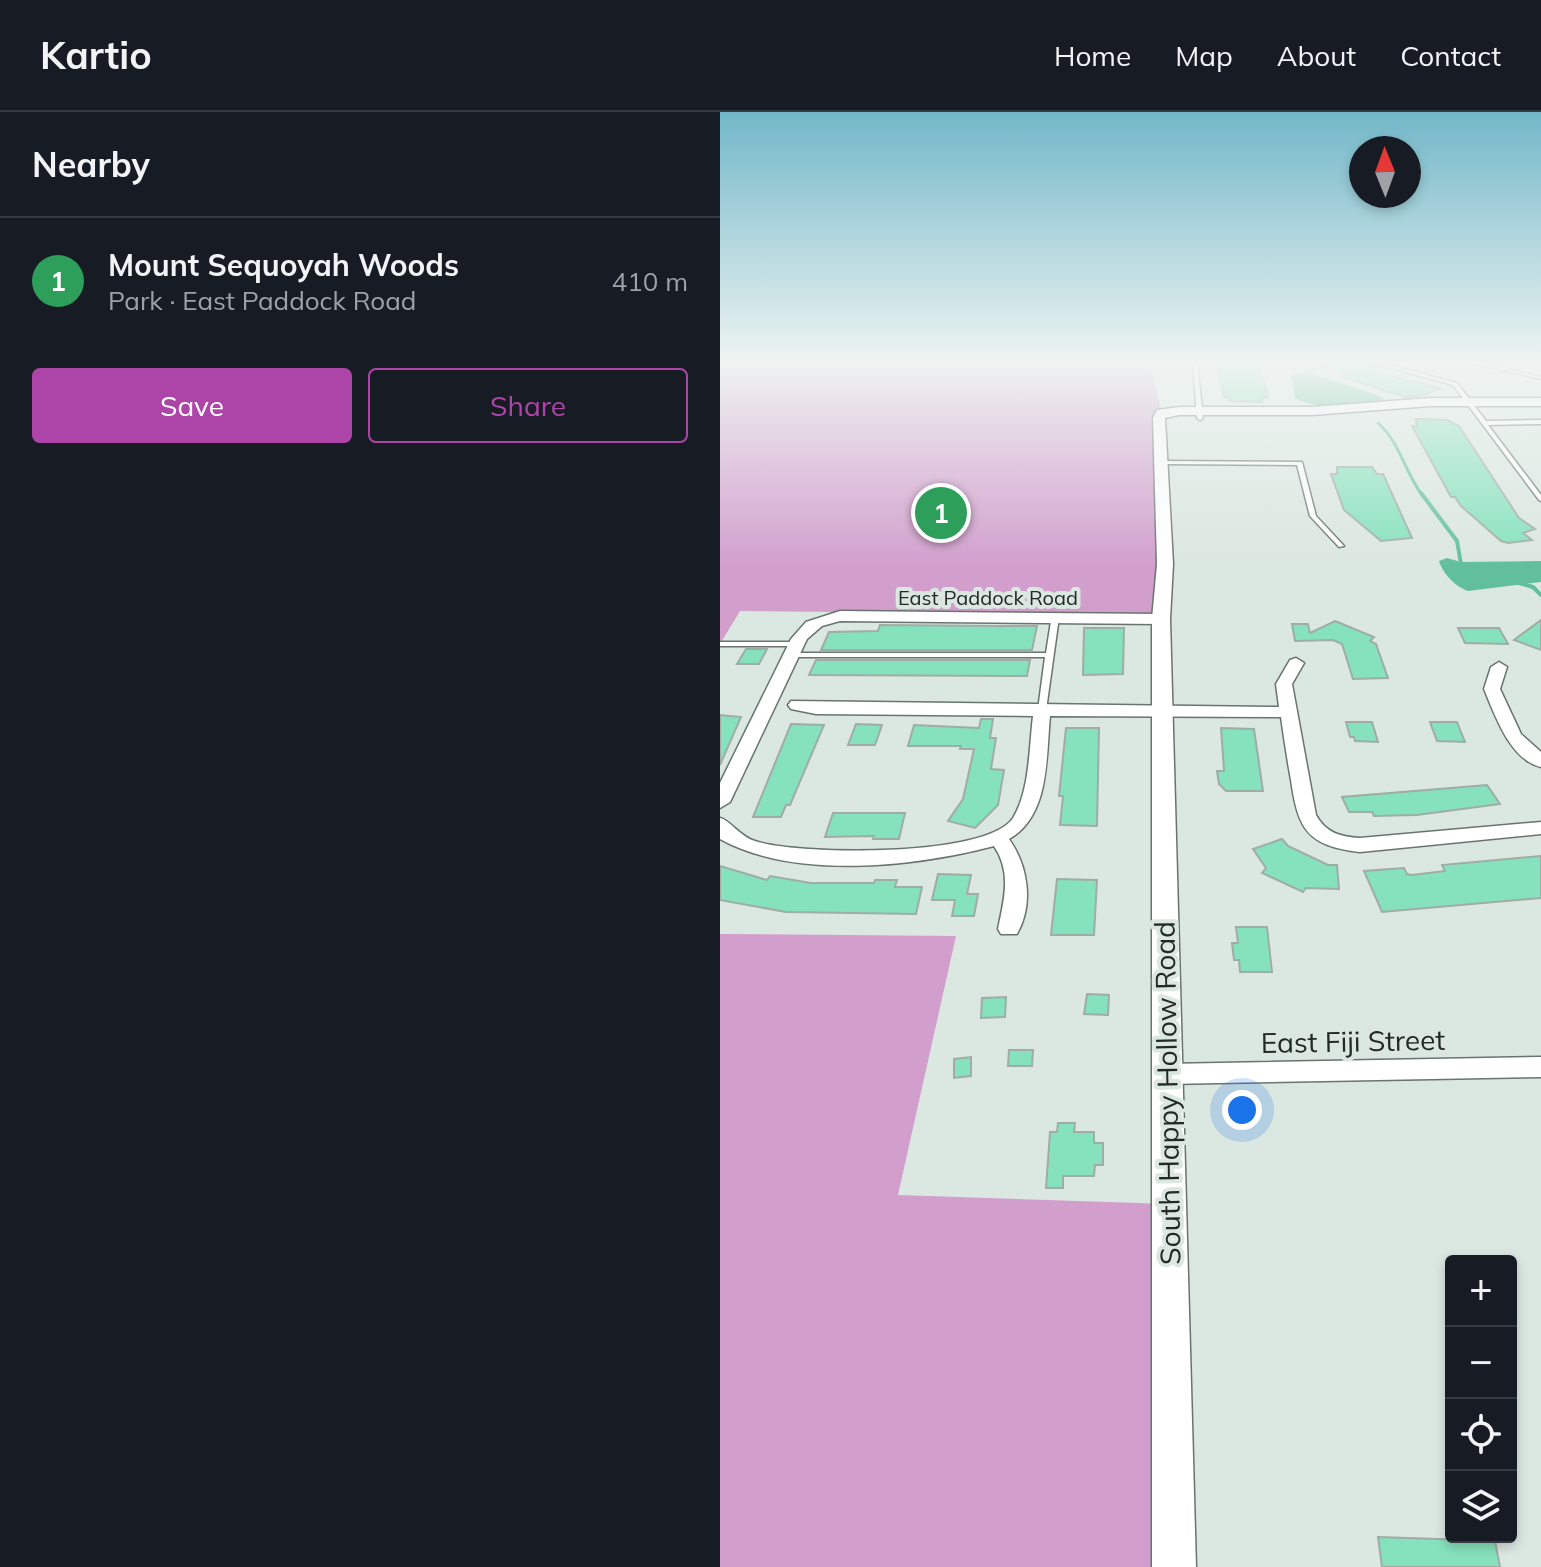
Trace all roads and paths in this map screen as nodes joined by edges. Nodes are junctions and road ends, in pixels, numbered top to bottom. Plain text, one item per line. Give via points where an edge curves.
1 (1159, 430) edge
2 (1490, 430) edge
3 (1160, 463) junction
4 (1541, 499) edge
5 (1341, 546) dead end
6 (1055, 617) junction
7 (1161, 619) junction
8 (720, 644) edge
9 (794, 650) junction
10 (1050, 655) junction
11 (1296, 663) dead end
12 (1499, 667) dead end
13 (768, 706) junction
14 (1042, 710) junction
15 (1162, 710) junction
16 (1287, 712) junction
17 (1541, 762) edge
18 (720, 802) edge
19 (720, 824) edge
20 (1541, 828) edge
21 (1000, 840) junction
22 (1009, 929) dead end
23 (1541, 1067) edge
24 (1167, 1074) junction
25 (1174, 1567) edge

1 - 3 street, South Happy Hollow Road
2 - 4 lane
3 - 5 lane via 1300,463 1313,516
3 - 7 street, South Happy Hollow Road via 1165,564
6 - 7 street, East Paddock Road
6 - 9 street, East Paddock Road via 840,616 807,626
6 - 10 lane
7 - 15 street, South Happy Hollow Road
8 - 9 lane
9 - 10 lane
9 - 13 street
10 - 14 lane
11 - 16 street via 1284,684
12 - 17 street via 1492,689 1513,736
13 - 14 street
13 - 18 street
14 - 15 street
14 - 21 street via 1025,815
15 - 16 street
15 - 24 street, South Happy Hollow Road
16 - 20 street via 1306,815 1323,837 1360,845
19 - 21 street via 726,835 745,844 825,857 899,857
21 - 22 street via 1018,872
23 - 24 street, East Fiji Street
24 - 25 street, South Happy Hollow Road

